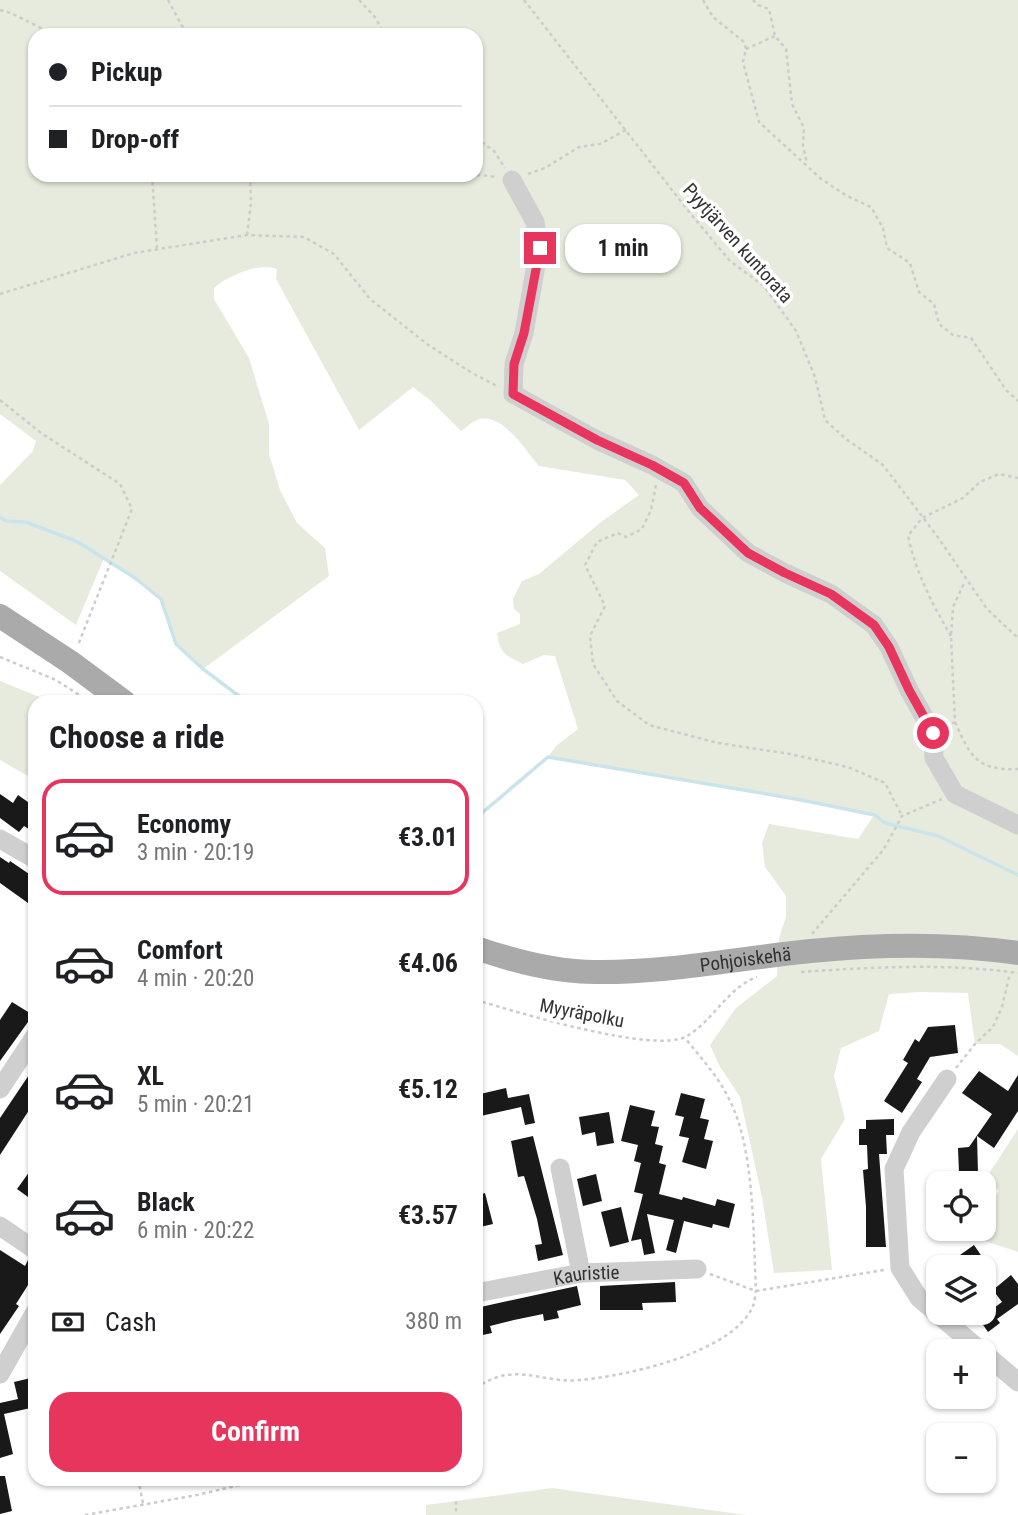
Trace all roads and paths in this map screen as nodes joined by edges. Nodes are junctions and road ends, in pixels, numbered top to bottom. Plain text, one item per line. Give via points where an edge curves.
1 (168, 0) edge
2 (359, 0) edge
3 (524, 0) edge
4 (703, 0) edge
5 (753, 0) edge
6 (0, 10) edge
7 (41, 28) edge
8 (183, 28) edge
9 (381, 28) edge
10 (775, 36) junction
11 (746, 49) junction
12 (626, 130) junction
13 (483, 143) edge
14 (807, 165) junction
15 (483, 175) edge
16 (512, 180) junction
17 (152, 182) edge
18 (250, 182) edge
19 (247, 235) junction
20 (157, 250) junction
21 (0, 294) edge
22 (513, 394) junction
23 (0, 400) edge
24 (1018, 401) edge
25 (659, 468) junction
26 (1018, 478) edge
27 (922, 518) junction
28 (966, 580) junction
29 (0, 616) edge
30 (951, 636) junction
31 (1018, 638) edge
32 (0, 657) edge
33 (70, 662) junction
34 (79, 695) edge
35 (115, 695) edge
36 (955, 722) junction
37 (933, 733) junction
38 (1018, 769) edge
39 (955, 794) junction
40 (902, 816) junction
41 (1018, 825) edge
42 (0, 839) edge
43 (28, 855) edge
44 (483, 950) edge
45 (814, 961) junction
46 (1014, 962) edge
47 (789, 973) dead end
48 (1018, 973) edge
49 (765, 974) dead end
50 (483, 1002) edge
51 (685, 1038) junction
52 (28, 1047) edge
53 (947, 1079) joint
54 (0, 1089) edge
55 (560, 1168) dead end
56 (0, 1226) edge
57 (28, 1245) edge
58 (900, 1268) junction
59 (697, 1269) joint
60 (581, 1273) junction
61 (756, 1290) junction
62 (483, 1292) edge
63 (28, 1324) edge
64 (967, 1339) edge
65 (996, 1364) edge
66 (0, 1374) edge
67 (1018, 1382) edge
68 (483, 1385) edge
69 (139, 1486) edge
70 (235, 1486) edge
71 (456, 1501) dead end
72 (143, 1504) junction
73 (85, 1515) edge
74 (456, 1515) edge

1 - 8 path
2 - 9 path
3 - 12 path, Pyytjärven kuntorata
4 - 11 path via 713,17 744,42
5 - 10 path via 769,9
6 - 7 path
10 - 11 path
10 - 14 path via 786,49 792,104 804,128
11 - 14 path via 743,62 758,122
12 - 16 path
12 - 27 path, Pyytjärven kuntorata via 730,261 764,286 796,331 815,377 825,420 883,465
13 - 16 path via 494,151
14 - 24 path via 820,178 871,207 883,228 887,248 911,262 919,292 934,304 939,324 953,335 971,338
15 - 16 path
16 - 22 street via 536,222 540,248 514,364
17 - 20 path
18 - 19 path
19 - 20 path
19 - 22 path via 304,237 324,248 370,299 427,344
20 - 21 path
22 - 25 street
23 - 33 path via 41,433 120,484 132,509
25 - 37 street via 684,483 700,508 748,553 831,594 874,625
25 - 40 path via 651,510 642,529 597,542 585,565 605,606 590,636 593,664 617,701 649,725 860,772 886,783
26 - 27 path via 999,474
27 - 28 path, Pyytjärven kuntorata
27 - 30 path via 908,536 914,562
28 - 30 path via 953,607
28 - 31 path, Pyytjärven kuntorata via 987,609
29 - 33 main road
30 - 36 path
32 - 34 path
33 - 35 main road
36 - 37 path
36 - 38 path via 969,753 985,765
37 - 39 street via 934,758
39 - 40 path
39 - 41 street
40 - 45 path via 884,849 812,932
42 - 43 street
44 - 45 main road, Pohjoiskehä via 546,968 593,972
45 - 46 path via 947,968
45 - 46 main road, Pohjoiskehä via 933,945
45 - 47 path
46 - 48 path
46 - 53 path via 993,1027
49 - 51 path via 740,986
50 - 51 path, Myyräpolku via 562,1025 651,1041
51 - 61 path via 718,1080 738,1120 751,1185
52 - 54 street
53 - 58 street via 911,1132 894,1169
55 - 60 street
56 - 57 street
58 - 61 path
58 - 64 street via 919,1298
59 - 60 street, Kauristie
59 - 61 path
60 - 62 street, Kauristie
61 - 68 path via 753,1306 742,1322 694,1354 636,1371 578,1380 509,1373
63 - 66 street
65 - 67 street
69 - 72 path
70 - 72 path
71 - 74 path
72 - 73 path

